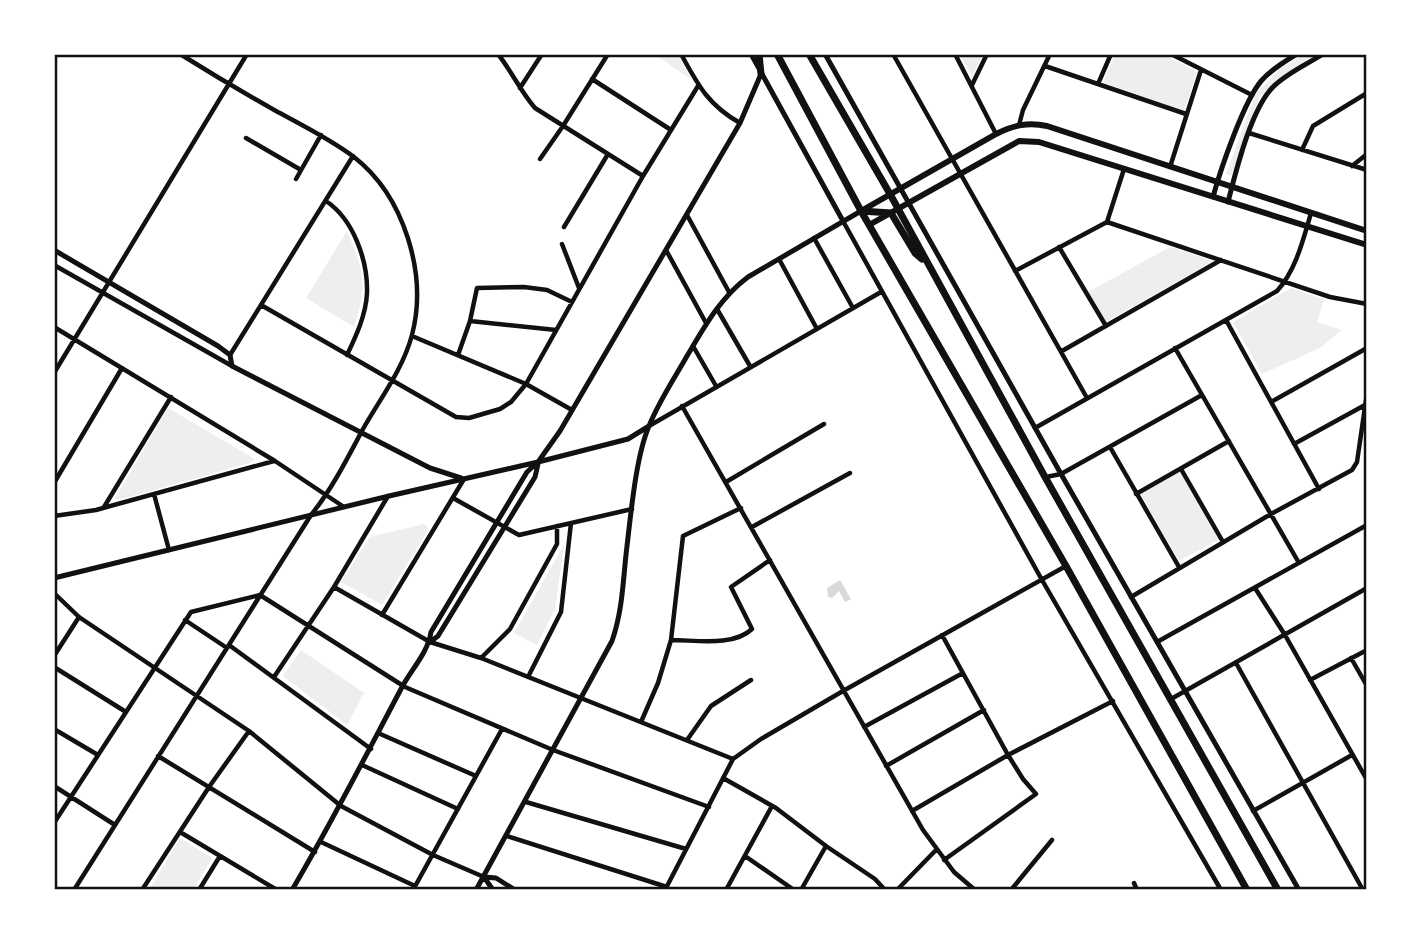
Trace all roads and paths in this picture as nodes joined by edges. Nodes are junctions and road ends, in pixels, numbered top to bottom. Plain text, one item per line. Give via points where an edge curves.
1 (180, 54) edge
2 (247, 54) edge
3 (498, 54) edge
4 (542, 54) edge
5 (608, 54) edge
6 (681, 54) edge
7 (751, 54) edge
8 (759, 54) edge
9 (776, 54) edge
10 (809, 54) edge
11 (825, 54) edge
12 (893, 54) edge
13 (955, 54) edge
14 (987, 54) edge
15 (1050, 54) edge
16 (1111, 54) edge
17 (1171, 54) edge
18 (1323, 54) edge
19 (1293, 55) edge
20 (1045, 66) junction
21 (1201, 70) junction
22 (761, 74) junction
23 (592, 79) junction
24 (228, 84) junction
25 (1098, 84) junction
26 (698, 86) junction
27 (971, 86) junction
28 (520, 88) junction
29 (1367, 93) edge
30 (1252, 94) junction
31 (1186, 114) junction
32 (740, 123) junction
33 (1019, 125) junction
34 (564, 126) junction
35 (671, 130) junction
36 (1250, 133) junction
37 (996, 134) junction
38 (321, 135) junction
39 (246, 138) dead end
40 (1302, 150) junction
41 (608, 154) junction
42 (1367, 154) edge
43 (353, 156) junction
44 (540, 159) dead end
45 (952, 160) junction
46 (1352, 166) junction
47 (1170, 167) junction
48 (1124, 169) junction
49 (301, 170) junction
50 (1367, 170) edge
51 (960, 173) junction
52 (643, 176) junction
53 (296, 179) dead end
54 (1217, 182) junction
55 (1232, 187) junction
56 (900, 189) junction
57 (890, 194) junction
58 (1213, 197) junction
59 (326, 201) junction
60 (1227, 202) junction
61 (908, 203) junction
62 (861, 211) junction
63 (894, 211) junction
64 (1311, 213) junction
65 (687, 215) junction
66 (843, 221) junction
67 (1107, 222) junction
68 (869, 225) junction
69 (564, 227) dead end
70 (1307, 227) junction
71 (1367, 231) edge
72 (814, 238) junction
73 (562, 244) dead end
74 (1367, 245) edge
75 (1059, 247) junction
76 (54, 250) edge
77 (666, 250) junction
78 (779, 259) junction
79 (1221, 260) junction
80 (54, 265) edge
81 (1015, 271) junction
82 (1285, 282) junction
83 (110, 283) junction
84 (579, 289) junction
85 (729, 292) junction
86 (881, 292) junction
87 (103, 293) junction
88 (572, 302) junction
89 (1367, 304) edge
90 (261, 305) junction
91 (716, 308) junction
92 (853, 308) junction
93 (1226, 320) junction
94 (470, 321) junction
95 (706, 323) junction
96 (1106, 326) junction
97 (54, 327) edge
98 (817, 328) junction
99 (556, 330) junction
100 (412, 336) junction
101 (74, 339) junction
102 (693, 345) junction
103 (1175, 348) junction
104 (1367, 348) edge
105 (1062, 351) junction
106 (230, 355) junction
107 (347, 355) junction
108 (458, 355) junction
109 (232, 366) junction
110 (750, 366) junction
111 (122, 368) junction
112 (54, 373) edge
113 (391, 381) junction
114 (526, 384) junction
115 (716, 386) junction
116 (1367, 393) edge
117 (1202, 395) junction
118 (171, 397) junction
119 (1087, 398) junction
120 (1271, 402) junction
121 (1365, 405) edge
122 (682, 406) junction
123 (572, 410) junction
124 (824, 424) dead end
125 (649, 426) junction
126 (1035, 428) junction
127 (362, 432) junction
128 (1229, 441) junction
129 (1294, 444) junction
130 (1110, 447) junction
131 (275, 461) junction
132 (538, 462) junction
133 (1181, 469) junction
134 (850, 472) dead end
135 (1061, 474) junction
136 (1045, 477) junction
137 (464, 478) junction
138 (726, 482) junction
139 (54, 483) edge
140 (1319, 489) junction
141 (154, 494) junction
142 (328, 494) junction
143 (1136, 494) junction
144 (389, 496) junction
145 (453, 498) junction
146 (344, 507) junction
147 (103, 508) junction
148 (741, 508) junction
149 (632, 509) junction
150 (1271, 514) junction
151 (311, 515) junction
152 (54, 516) edge
153 (498, 523) junction
154 (571, 523) junction
155 (1367, 525) edge
156 (557, 526) junction
157 (752, 527) junction
158 (505, 528) junction
159 (1223, 542) junction
160 (169, 550) junction
161 (770, 560) junction
162 (1299, 563) junction
163 (1066, 566) junction
164 (1179, 567) junction
165 (54, 578) edge
166 (1042, 580) junction
167 (334, 587) junction
168 (1255, 588) junction
169 (1367, 588) edge
170 (54, 593) edge
171 (260, 595) junction
172 (1131, 597) junction
173 (382, 615) junction
174 (79, 617) junction
175 (186, 620) junction
176 (307, 626) junction
177 (942, 635) junction
178 (1285, 635) junction
179 (671, 640) junction
180 (429, 642) junction
181 (1157, 642) junction
182 (228, 646) junction
183 (1367, 650) edge
184 (54, 656) edge
185 (481, 658) junction
186 (1351, 658) junction
187 (1236, 663) junction
188 (54, 667) edge
189 (155, 667) junction
190 (963, 673) junction
191 (274, 677) junction
192 (528, 677) junction
193 (751, 680) dead end
194 (1310, 680) junction
195 (402, 686) junction
196 (1367, 686) edge
197 (843, 691) junction
198 (1185, 691) junction
199 (197, 695) junction
200 (581, 698) junction
201 (1171, 699) junction
202 (1113, 701) junction
203 (984, 710) junction
204 (126, 712) junction
205 (641, 722) junction
206 (864, 727) junction
207 (54, 729) edge
208 (502, 729) junction
209 (249, 731) junction
210 (378, 733) junction
211 (687, 740) junction
212 (371, 749) junction
213 (553, 750) junction
214 (98, 755) junction
215 (1008, 755) junction
216 (1352, 755) junction
217 (159, 756) junction
218 (733, 759) junction
219 (362, 765) junction
220 (886, 766) junction
221 (475, 776) junction
222 (723, 778) junction
223 (1367, 780) edge
224 (1302, 782) junction
225 (54, 786) edge
226 (209, 787) junction
227 (71, 797) junction
228 (526, 802) junction
229 (341, 806) junction
230 (772, 806) junction
231 (709, 807) junction
232 (458, 809) junction
233 (912, 811) junction
234 (1254, 811) junction
235 (54, 823) edge
236 (115, 825) junction
237 (180, 832) junction
238 (506, 836) junction
239 (1052, 840) dead end
240 (321, 842) junction
241 (826, 846) junction
242 (686, 849) junction
243 (936, 850) junction
244 (315, 852) junction
245 (433, 855) junction
246 (220, 856) junction
247 (745, 856) junction
248 (944, 860) junction
249 (484, 877) junction
250 (1133, 883) dead end
251 (414, 888) edge
252 (666, 888) edge
253 (295, 889) edge
254 (74, 890) edge
255 (142, 890) edge
256 (199, 890) edge
257 (277, 890) edge
258 (476, 890) edge
259 (493, 890) edge
260 (515, 890) edge
261 (726, 890) edge
262 (794, 890) edge
263 (801, 890) edge
264 (885, 890) edge
265 (897, 890) edge
266 (975, 890) edge
267 (1011, 890) edge
268 (1137, 890) edge
269 (1222, 890) edge
270 (1247, 890) edge
271 (1278, 890) edge
272 (1299, 890) edge
273 (1363, 890) edge

1 - 24 street
2 - 24 street
3 - 28 street
4 - 28 street
5 - 23 street
6 - 26 street
7 - 22 street
8 - 22 main road
9 - 62 main road
10 - 57 main road
11 - 56 street
12 - 45 street
13 - 27 street
14 - 27 street
15 - 20 street
16 - 25 street
17 - 21 street
18 - 36 street via 1273,87 1260,103
19 - 30 street
20 - 25 street
20 - 33 street
21 - 30 street
21 - 31 street
22 - 32 street
22 - 66 street
23 - 34 street
23 - 35 street
24 - 38 street
24 - 83 street
25 - 31 street
26 - 32 street via 713,105
26 - 35 street
27 - 37 street
28 - 34 street via 535,108
29 - 40 street via 1313,126
30 - 54 street
31 - 47 street
32 - 65 street
33 - 37 main road
33 - 47 main road via 1047,126
34 - 41 street
34 - 44 street
35 - 52 street
36 - 40 street
36 - 55 street
37 - 45 main road
38 - 43 street
38 - 49 street
39 - 49 street
40 - 46 street
41 - 52 street
41 - 69 street
42 - 46 street
43 - 59 street
43 - 100 street via 391,199 414,259 417,297
45 - 51 street
45 - 56 main road
46 - 50 street
47 - 54 main road
48 - 51 main road via 1039,142 1019,141
48 - 58 main road
48 - 67 street
49 - 53 street
51 - 61 main road
51 - 81 street
52 - 84 street
54 - 55 main road
54 - 58 street
55 - 60 street
55 - 64 main road
56 - 57 main road
56 - 61 street
57 - 62 main road
57 - 63 main road
58 - 60 main road
59 - 90 street
59 - 107 street via 352,232 365,275 364,311
60 - 70 main road
61 - 63 main road
61 - 126 street
62 - 63 main road
62 - 66 street
62 - 68 main road
63 - 68 main road
63 - 136 main road
64 - 70 street
64 - 71 main road
65 - 77 street
65 - 85 street
66 - 72 street
66 - 86 street
67 - 75 street
67 - 79 street
68 - 163 main road
70 - 74 main road
70 - 82 street
72 - 78 street
72 - 92 street
73 - 84 street
75 - 81 street
75 - 96 street
76 - 83 street
77 - 95 street
77 - 123 street
78 - 85 street
78 - 98 street
79 - 82 street
79 - 96 street
80 - 87 street
81 - 105 street
82 - 89 street
82 - 93 street
83 - 87 street
83 - 106 street
84 - 88 street
85 - 91 street
86 - 92 street
86 - 166 street
87 - 101 street
87 - 109 street
88 - 94 street via 547,290 481,286 475,291
88 - 99 street
90 - 106 street
90 - 107 street
91 - 95 street
91 - 110 street
92 - 98 street
93 - 103 street
93 - 120 street
94 - 99 street
94 - 108 street
95 - 102 street
96 - 105 street
97 - 101 street
98 - 110 street
99 - 114 street
100 - 108 street
100 - 113 street
101 - 111 street
101 - 112 street
102 - 115 street
102 - 125 street
103 - 117 street
103 - 119 street
104 - 120 street
105 - 119 street
106 - 109 street
107 - 113 street
108 - 114 street
109 - 127 street
110 - 115 street
111 - 118 street
111 - 139 street
113 - 114 street via 463,419 500,410
113 - 127 street
114 - 123 street
115 - 122 street
116 - 121 street
117 - 128 street
117 - 130 street
118 - 131 street
118 - 147 street
119 - 126 street
120 - 129 street
121 - 129 street
121 - 140 street via 1357,461 1352,470
122 - 125 street
122 - 138 street
123 - 132 street
124 - 138 street
125 - 132 street via 628,439
125 - 149 street
126 - 135 street
127 - 137 street via 430,468
127 - 142 street
128 - 133 street
128 - 150 street
129 - 140 street
130 - 135 street
130 - 143 street
131 - 141 street
131 - 142 street
132 - 137 street
132 - 153 street via 527,472
132 - 158 street via 535,477
133 - 143 street
133 - 159 street
134 - 157 street
135 - 136 street
135 - 172 street
136 - 201 main road
137 - 144 street
137 - 145 street
138 - 148 street
140 - 150 street
141 - 147 street
141 - 160 street
142 - 146 street
142 - 151 street
143 - 164 street
144 - 146 street
144 - 167 street
145 - 153 street
145 - 173 street
146 - 151 street
147 - 152 street
148 - 157 street
148 - 179 street via 687,532 682,539
149 - 154 street
149 - 200 street via 618,624
150 - 159 street
150 - 162 street
151 - 160 street
151 - 171 street
153 - 158 street
153 - 180 street
154 - 156 street
154 - 192 street via 561,612
155 - 162 street
156 - 158 street via 519,535
156 - 185 street via 557,544 510,629
157 - 161 street
158 - 180 street via 438,636
159 - 164 street
160 - 165 street
161 - 179 street via 731,587 750,632 733,640
161 - 197 street
162 - 168 street
163 - 166 street
163 - 270 main road
164 - 172 street
166 - 177 street
166 - 202 street
167 - 173 street
167 - 176 street
168 - 178 street
168 - 181 street
169 - 178 street
170 - 174 street
171 - 175 street via 191,611
171 - 176 street
171 - 182 street
172 - 181 street
173 - 180 street
174 - 184 street
174 - 189 street
175 - 182 street
175 - 189 street
176 - 191 street
176 - 195 street
177 - 190 street
177 - 197 street
178 - 187 street
178 - 194 street
179 - 205 street
180 - 185 street
180 - 195 street
181 - 198 street
182 - 191 street
182 - 199 street
183 - 186 street
185 - 192 street
186 - 194 street
186 - 196 street
187 - 198 street
187 - 224 street
188 - 204 street
189 - 199 street
189 - 204 street
190 - 203 street
190 - 206 street
191 - 212 street
192 - 200 street
193 - 211 street via 711,706
194 - 216 street
195 - 208 street
195 - 210 street
197 - 206 street
197 - 218 street
198 - 201 street
198 - 234 street
199 - 209 street
199 - 217 street
200 - 205 street
200 - 213 street
201 - 271 main road
202 - 215 street
202 - 269 street
203 - 215 street
203 - 220 street
204 - 214 street
205 - 211 street
206 - 220 street
207 - 214 street
208 - 213 street
208 - 221 street
209 - 226 street
209 - 229 street
210 - 212 street
210 - 221 street
211 - 218 street
212 - 219 street
213 - 228 street
213 - 231 street
214 - 227 street
215 - 233 street
215 - 248 street via 1036,794
216 - 223 street
216 - 224 street
217 - 226 street
217 - 236 street
218 - 222 street
219 - 229 street
219 - 232 street
220 - 233 street
221 - 232 street
222 - 230 street
222 - 231 street
224 - 234 street
224 - 273 street
225 - 227 street
226 - 237 street
226 - 244 street
227 - 235 street
227 - 236 street
228 - 238 street
228 - 242 street
229 - 240 street
229 - 245 street
230 - 241 street
230 - 247 street
231 - 242 street
232 - 245 street
233 - 243 street
234 - 272 street
236 - 254 street
237 - 246 street
237 - 255 street
238 - 249 street
238 - 252 street
239 - 267 street
240 - 244 street
240 - 251 street
241 - 263 street
241 - 264 street
242 - 252 street
243 - 248 street
243 - 265 street
244 - 253 street
245 - 249 street
245 - 251 street
246 - 256 street
246 - 257 street
247 - 261 street
247 - 262 street
248 - 266 street
249 - 258 street
249 - 259 street
249 - 260 street via 496,878
250 - 268 street

